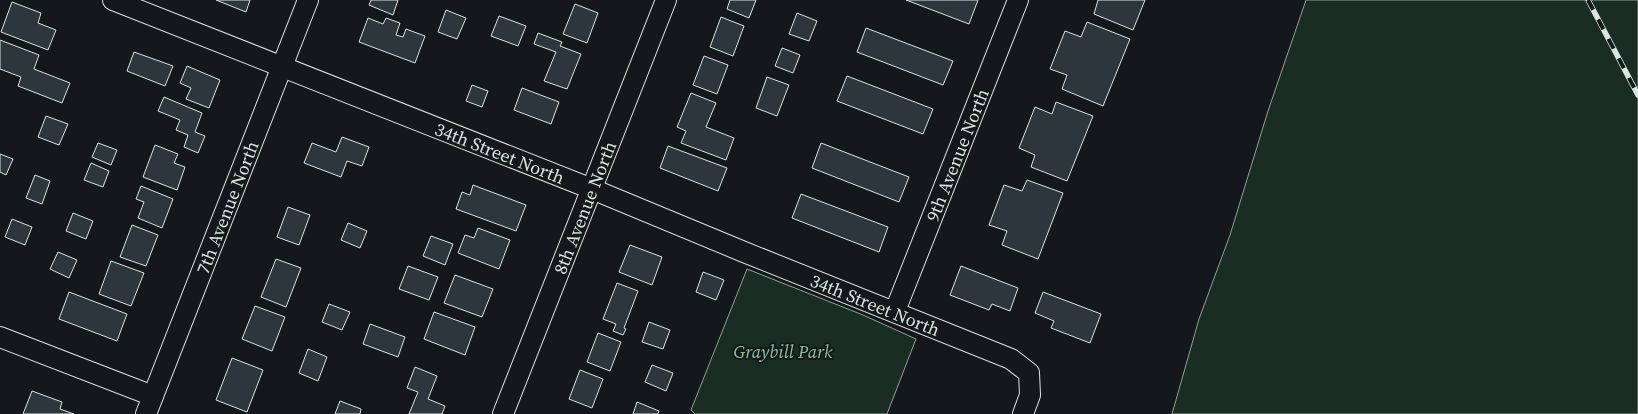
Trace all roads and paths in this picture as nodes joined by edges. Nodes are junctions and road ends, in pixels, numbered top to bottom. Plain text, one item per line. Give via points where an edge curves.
1 (113, 0) edge
2 (308, 0) edge
3 (666, 0) edge
4 (1018, 0) edge
5 (283, 66) junction
6 (592, 189) junction
7 (895, 311) junction
8 (0, 337) edge
9 (150, 405) edge
10 (1027, 405) edge
11 (503, 414) edge

1 - 5 street, 34th Street North
2 - 5 street, 7th Avenue North
3 - 6 street, 8th Avenue North
4 - 7 street, 9th Avenue North
5 - 6 street, 34th Street North
5 - 9 street, 7th Avenue North
6 - 7 street, 34th Street North
6 - 11 street, 8th Avenue North
7 - 10 street, 34th Street North via 1011,359 1029,373
8 - 9 street

